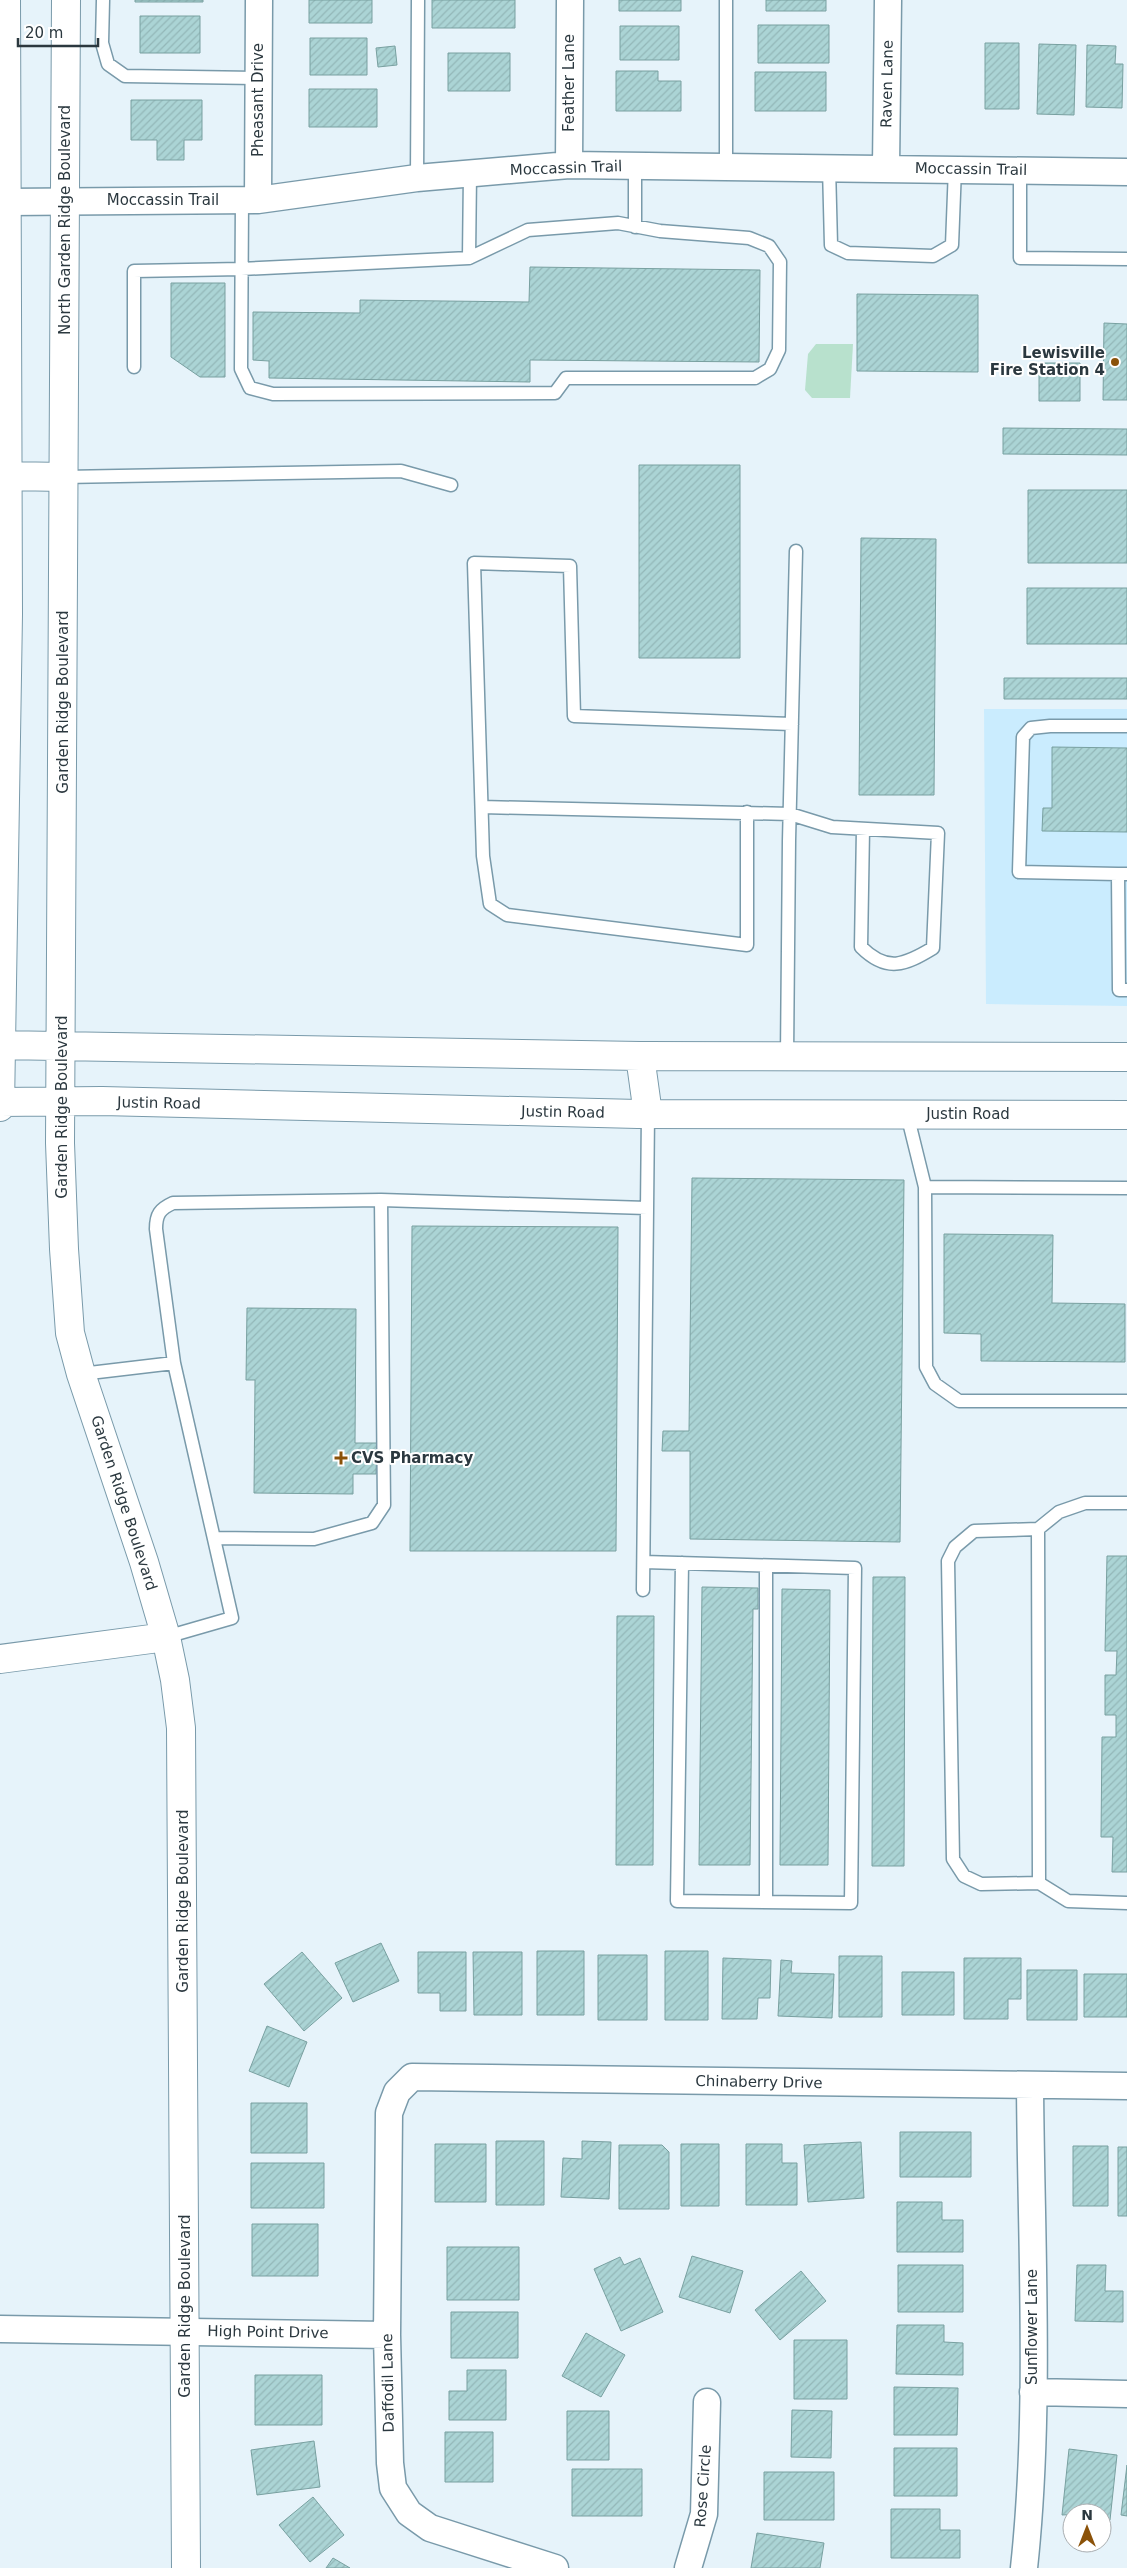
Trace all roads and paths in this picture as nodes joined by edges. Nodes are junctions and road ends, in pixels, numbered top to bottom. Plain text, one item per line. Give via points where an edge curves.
1 (66, 0) edge
2 (102, 0) edge
3 (259, 0) edge
4 (418, 0) edge
5 (570, 0) edge
6 (726, 0) edge
7 (888, 0) edge
8 (4, 14) edge
9 (258, 78) junction
10 (569, 165) junction
11 (636, 166) junction
12 (726, 167) junction
13 (830, 167) junction
14 (886, 167) junction
15 (956, 168) junction
16 (1020, 169) junction
17 (1127, 172) edge
18 (470, 174) junction
19 (417, 178) junction
20 (250, 200) junction
21 (65, 201) junction
22 (6, 202) junction
23 (636, 227) junction
24 (468, 258) junction
25 (1127, 259) edge
26 (242, 269) junction
27 (134, 367) dead end
28 (64, 440) joint
29 (7, 476) junction
30 (64, 477) junction
31 (451, 485) dead end
32 (796, 551) dead end
33 (5, 626) edge
34 (792, 724) junction
35 (1127, 726) edge
36 (2, 781) edge
37 (482, 807) junction
38 (747, 812) junction
39 (790, 814) junction
40 (863, 828) junction
41 (1122, 874) edge
42 (2, 895) edge
43 (1127, 990) edge
44 (0, 1045) edge
45 (62, 1045) junction
46 (640, 1056) junction
47 (787, 1056) junction
48 (1127, 1057) edge
49 (61, 1101) junction
50 (0, 1102) edge
51 (0, 1107) edge
52 (648, 1114) junction
53 (906, 1114) junction
54 (1127, 1115) edge
55 (925, 1187) junction
56 (1127, 1188) edge
57 (381, 1200) junction
58 (647, 1208) junction
59 (174, 1363) junction
60 (81, 1374) junction
61 (1127, 1402) edge
62 (1127, 1503) edge
63 (1038, 1529) junction
64 (214, 1538) junction
65 (644, 1562) junction
66 (682, 1563) junction
67 (766, 1566) junction
68 (643, 1590) dead end
69 (166, 1637) junction
70 (0, 1659) edge
71 (1038, 1883) junction
72 (766, 1902) junction
73 (1127, 1903) edge
74 (1030, 2085) junction
75 (1127, 2086) edge
76 (397, 2092) joint
77 (0, 2329) edge
78 (184, 2331) junction
79 (387, 2335) junction
80 (1032, 2392) junction
81 (1127, 2394) edge
82 (707, 2402) dead end
83 (186, 2568) edge
84 (555, 2568) edge
85 (688, 2568) edge
86 (1024, 2568) edge

1 - 21 main road, North Garden Ridge Boulevard
2 - 9 lane via 102,43 108,64 125,76
3 - 9 street, Pheasant Drive
4 - 19 lane
5 - 10 street, Feather Lane
6 - 12 lane
7 - 14 street, Raven Lane
8 - 22 main road
9 - 20 street, Pheasant Drive
10 - 11 street, Moccassin Trail
10 - 18 street, Moccassin Trail
11 - 12 street, Moccassin Trail
11 - 23 lane
12 - 13 street, Moccassin Trail
13 - 14 street, Moccassin Trail
13 - 15 lane via 831,245 848,253 933,256 952,245
14 - 15 street, Moccassin Trail
15 - 16 street, Moccassin Trail
16 - 17 street, Moccassin Trail
16 - 25 lane via 1020,258
18 - 19 street, Moccassin Trail
18 - 24 lane
19 - 20 street, Moccassin Trail
20 - 21 street, Moccassin Trail
20 - 26 lane
21 - 22 street, Moccassin Trail
21 - 28 main road, North Garden Ridge Boulevard
22 - 29 main road
23 - 24 lane via 618,224 528,230
23 - 26 lane via 660,232 749,238 769,246 780,262 779,350 770,369 755,378 566,378 555,393 273,394 250,388 242,369
24 - 26 lane
26 - 27 lane via 134,271
28 - 30 main road, Garden Ridge Boulevard
29 - 30 main road
29 - 33 main road
30 - 31 lane via 401,471
30 - 45 main road, Garden Ridge Boulevard
32 - 34 lane
33 - 36 main road
34 - 37 lane via 574,716 570,566 474,563
34 - 39 lane
35 - 41 lane via 1050,726 1031,728 1023,736 1019,872
36 - 42 main road
37 - 38 lane
37 - 38 lane via 483,856 490,904 507,915 747,945
38 - 39 lane
39 - 40 lane via 832,827
39 - 47 lane
40 - 40 lane via 938,832 933,948 912,961 890,965 872,957 862,947
41 - 43 lane via 1119,990
42 - 44 main road
44 - 45 main road
44 - 50 main road
45 - 46 main road
45 - 49 main road, Garden Ridge Boulevard
46 - 47 main road
46 - 52 main road
47 - 48 main road
49 - 50 main road, Justin Road
49 - 52 main road, Justin Road
49 - 60 main road, Garden Ridge Boulevard via 64,1258 70,1333
50 - 51 main road
52 - 53 main road, Justin Road
52 - 58 lane
53 - 54 main road, Justin Road
53 - 55 lane
55 - 56 lane
55 - 61 lane via 926,1367 935,1384 959,1401
57 - 58 lane
57 - 59 lane via 173,1203 162,1208 156,1217 156,1229
57 - 64 lane via 384,1506 372,1523 314,1539
58 - 65 lane
59 - 60 lane
59 - 64 lane
60 - 69 main road, Garden Ridge Boulevard
62 - 63 lane via 1085,1503 1059,1512
63 - 71 lane
63 - 71 lane via 974,1530 955,1547 948,1561 953,1859 964,1876 981,1884
64 - 69 lane via 232,1618
65 - 66 lane
65 - 68 lane
66 - 67 lane
66 - 72 lane via 677,1901
67 - 72 lane
67 - 72 lane via 855,1568 851,1903
69 - 70 main road
69 - 78 main road, Garden Ridge Boulevard via 180,1728 183,1813
71 - 73 lane via 1068,1901
74 - 75 street, Chinaberry Drive
74 - 76 street, Chinaberry Drive via 412,2077
74 - 80 street, Sunflower Lane
76 - 79 street, Daffodil Lane via 389,2113
77 - 78 street, High Point Drive
78 - 79 street, High Point Drive
78 - 83 main road, Garden Ridge Boulevard
79 - 84 street, Daffodil Lane via 390,2463 393,2488 400,2502 430,2528
80 - 81 street
80 - 86 street, Sunflower Lane via 1029,2520
82 - 85 street, Rose Circle via 704,2514

